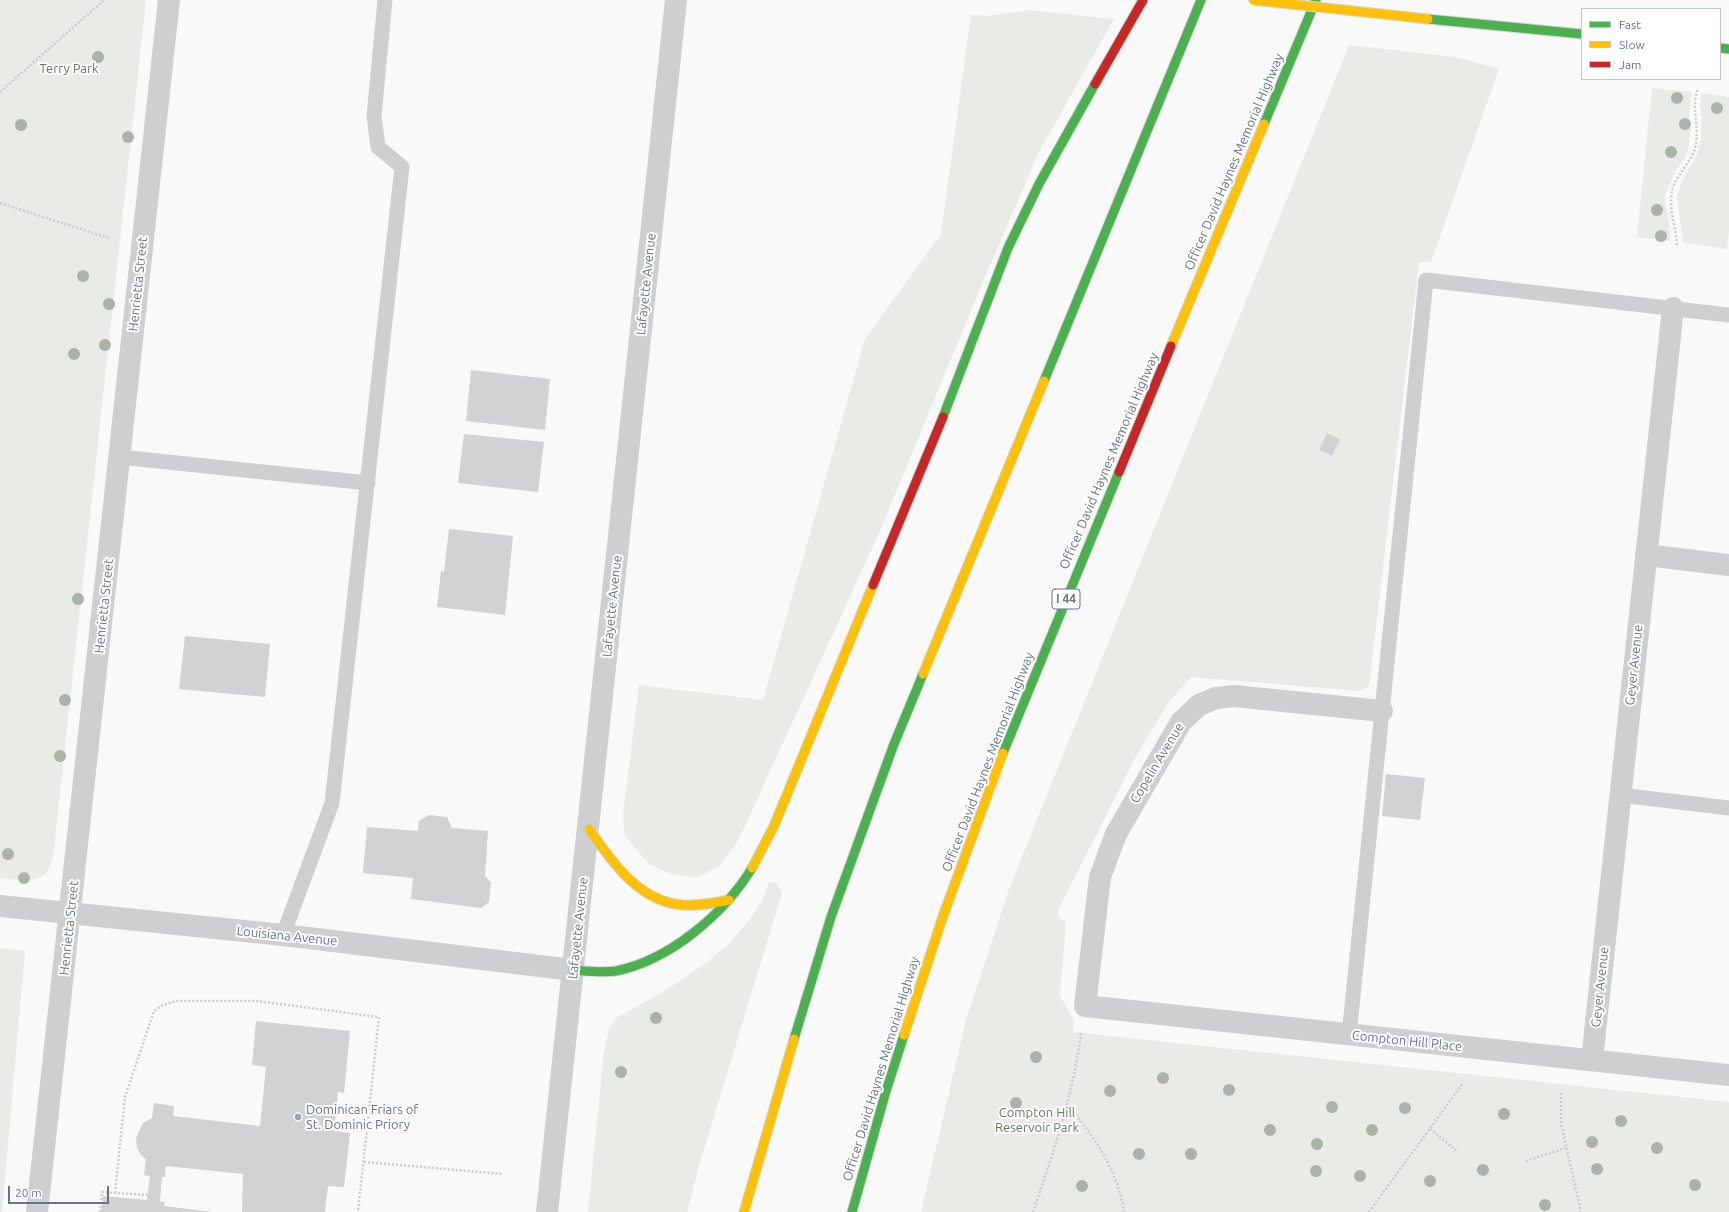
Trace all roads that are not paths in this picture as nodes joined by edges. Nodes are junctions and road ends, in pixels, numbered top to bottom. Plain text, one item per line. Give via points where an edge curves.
1 (169, 0) edge
2 (385, 0) edge
3 (676, 0) edge
4 (1143, 0) edge
5 (1201, 0) edge
6 (1253, 0) edge
7 (1316, 0) edge
8 (1581, 34) edge
9 (1673, 308) junction
10 (1729, 315) edge
11 (120, 457) junction
12 (368, 483) junction
13 (1646, 555) junction
14 (1729, 565) edge
15 (1382, 711) junction
16 (1620, 795) junction
17 (1729, 808) edge
18 (589, 830) junction
19 (729, 900) junction
20 (0, 906) edge
21 (70, 913) junction
22 (283, 935) junction
23 (574, 970) junction
24 (1085, 1006) joint
25 (1349, 1035) junction
26 (1592, 1060) junction
27 (1729, 1075) edge
28 (37, 1212) edge
29 (547, 1212) edge
30 (744, 1212) edge
31 (852, 1212) edge

1 - 11 street, Henrietta Street
2 - 12 lane via 374,116 378,146 402,167
3 - 18 street, Lafayette Avenue
4 - 19 main road via 1039,183 1007,250 964,364 779,812 755,861
5 - 30 main road via 894,744 831,917
6 - 8 main road, bridge
7 - 31 main road, Officer David Haynes Memorial Highway / I 44 via 1008,742 943,916 886,1091
9 - 10 lane
9 - 13 street, Geyer Avenue
9 - 15 lane via 1426,280
11 - 12 lane
11 - 21 street, Henrietta Street
12 - 22 lane via 332,802
13 - 14 street
13 - 16 street, Geyer Avenue
15 - 24 street, Copelin Avenue via 1234,696 1216,698 1199,705 1181,722 1116,834 1100,877
15 - 25 lane
16 - 17 lane
16 - 26 street, Geyer Avenue
18 - 19 main road via 619,871 651,897 675,904 696,905
18 - 23 street, Lafayette Avenue
19 - 23 main road via 700,927 677,944 651,958 616,971
20 - 21 street, Louisiana Avenue
21 - 22 street, Louisiana Avenue
21 - 28 street, Henrietta Street
22 - 23 street, Louisiana Avenue
23 - 29 street, Lafayette Avenue
24 - 25 street, Compton Hill Place
25 - 26 street, Compton Hill Place
26 - 27 street, Compton Hill Place

